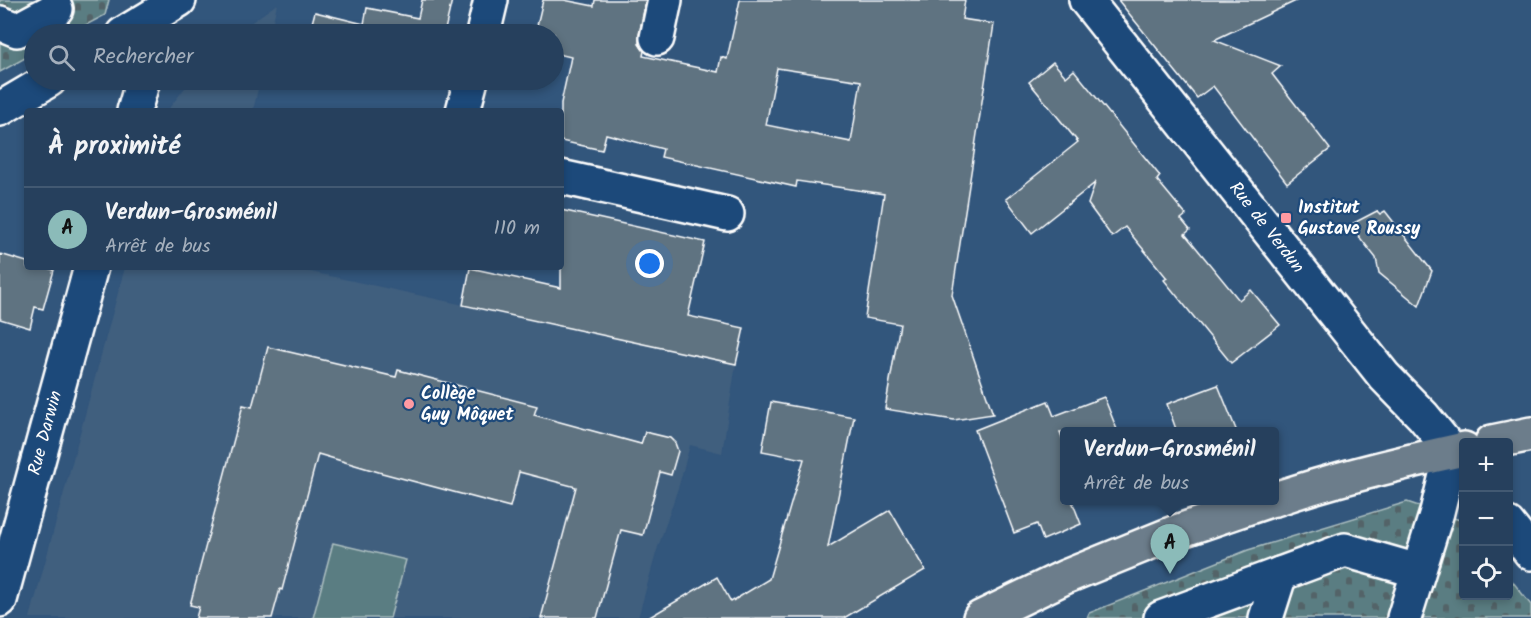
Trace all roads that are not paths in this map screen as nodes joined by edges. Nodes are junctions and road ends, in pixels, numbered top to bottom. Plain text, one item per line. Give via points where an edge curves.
1 (179, 0) edge
2 (491, 0) edge
3 (665, 0) edge
4 (1086, 0) edge
5 (56, 9) dead end
6 (0, 24) edge
7 (28, 24) edge
8 (146, 24) edge
9 (485, 24) edge
10 (24, 26) edge
11 (657, 38) dead end
12 (33, 90) edge
13 (140, 90) edge
14 (468, 90) edge
15 (135, 108) edge
16 (464, 108) edge
17 (0, 110) edge
18 (564, 178) edge
19 (727, 214) dead end
20 (90, 270) edge
21 (1531, 434) edge
22 (1512, 438) edge
23 (1459, 454) edge
24 (1459, 455) edge
25 (1459, 457) edge
26 (1279, 498) edge
27 (1258, 505) edge
28 (1513, 529) edge
29 (1531, 553) edge
30 (1418, 571) junction
31 (1280, 574) junction
32 (0, 600) edge
33 (980, 618) edge
34 (1161, 618) edge
35 (1266, 618) edge
36 (1404, 618) edge

1 - 8 street
2 - 9 street
3 - 11 street
4 - 23 street, Rue de Verdun via 1384,376
5 - 7 street
6 - 10 street via 17,30
12 - 17 street
13 - 15 street
14 - 16 street
18 - 19 street
20 - 32 street, Rue Darwin
21 - 22 main road
24 - 26 main road via 1389,465
25 - 30 street
27 - 33 main road via 1065,576
28 - 29 street
30 - 31 street via 1346,550
30 - 36 street
31 - 34 street
31 - 35 street

